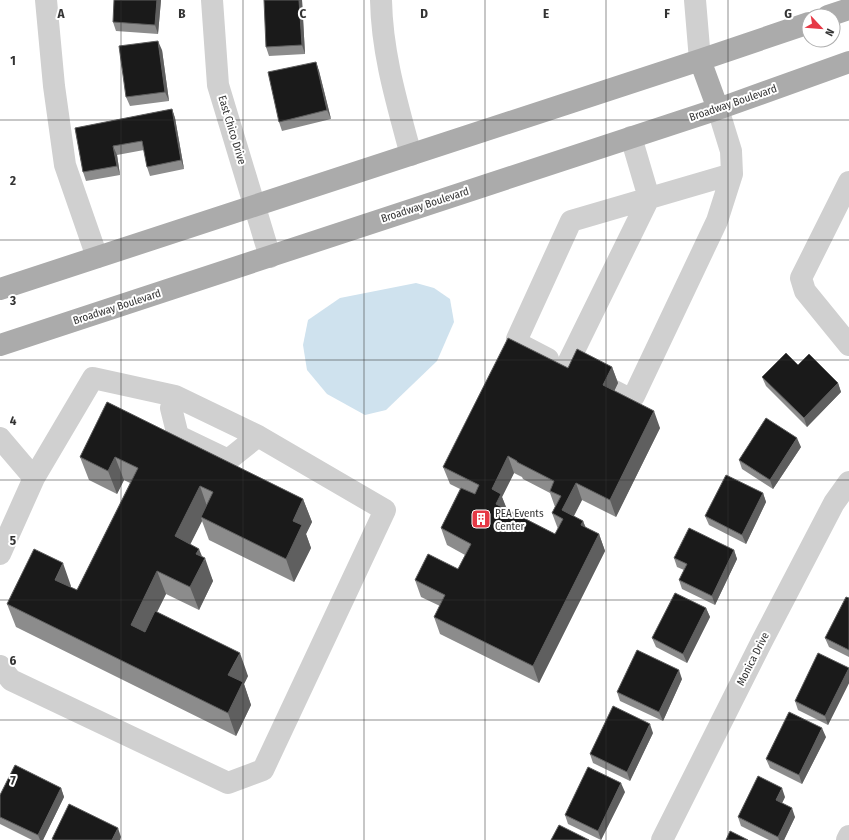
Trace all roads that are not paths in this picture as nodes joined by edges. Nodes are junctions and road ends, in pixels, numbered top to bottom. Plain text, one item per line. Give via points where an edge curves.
1 (46, 0) edge
2 (212, 0) edge
3 (381, 0) edge
4 (695, 0) edge
5 (801, 25) edge
6 (700, 60) junction
7 (849, 62) edge
8 (718, 109) junction
9 (631, 137) junction
10 (411, 155) junction
11 (732, 174) junction
12 (849, 182) edge
13 (649, 198) junction
14 (255, 206) junction
15 (270, 256) junction
16 (97, 257) junction
17 (0, 289) edge
18 (0, 345) edge
19 (849, 345) edge
20 (566, 367) junction
21 (175, 396) junction
22 (258, 436) junction
23 (0, 438) edge
24 (34, 478) junction
25 (849, 482) edge
26 (0, 554) edge
27 (0, 666) edge
28 (849, 836) edge
29 (662, 840) edge
30 (847, 840) edge

1 - 16 street via 65,165
2 - 14 street, East Chico Drive via 218,85
3 - 10 street via 381,24 390,80
4 - 6 street
5 - 6 main road
6 - 8 main road
6 - 10 main road
7 - 8 main road, Broadway Boulevard
8 - 9 main road, Broadway Boulevard
8 - 11 street via 731,151
9 - 13 street
9 - 15 main road, Broadway Boulevard
10 - 14 main road
11 - 13 street
11 - 20 street via 717,221 634,396 628,398
12 - 19 street via 801,278 805,291
13 - 20 street
13 - 20 street via 571,221 518,339 523,346
14 - 15 street, East Chico Drive
14 - 16 main road
15 - 18 main road, Broadway Boulevard
16 - 17 main road
21 - 22 street
21 - 22 street via 171,408 178,436 228,460
21 - 24 street via 93,378
22 - 27 street via 385,510 263,770 228,783 11,680
23 - 24 street
24 - 26 street
25 - 29 street, Monica Drive via 834,503 762,640
28 - 30 street

